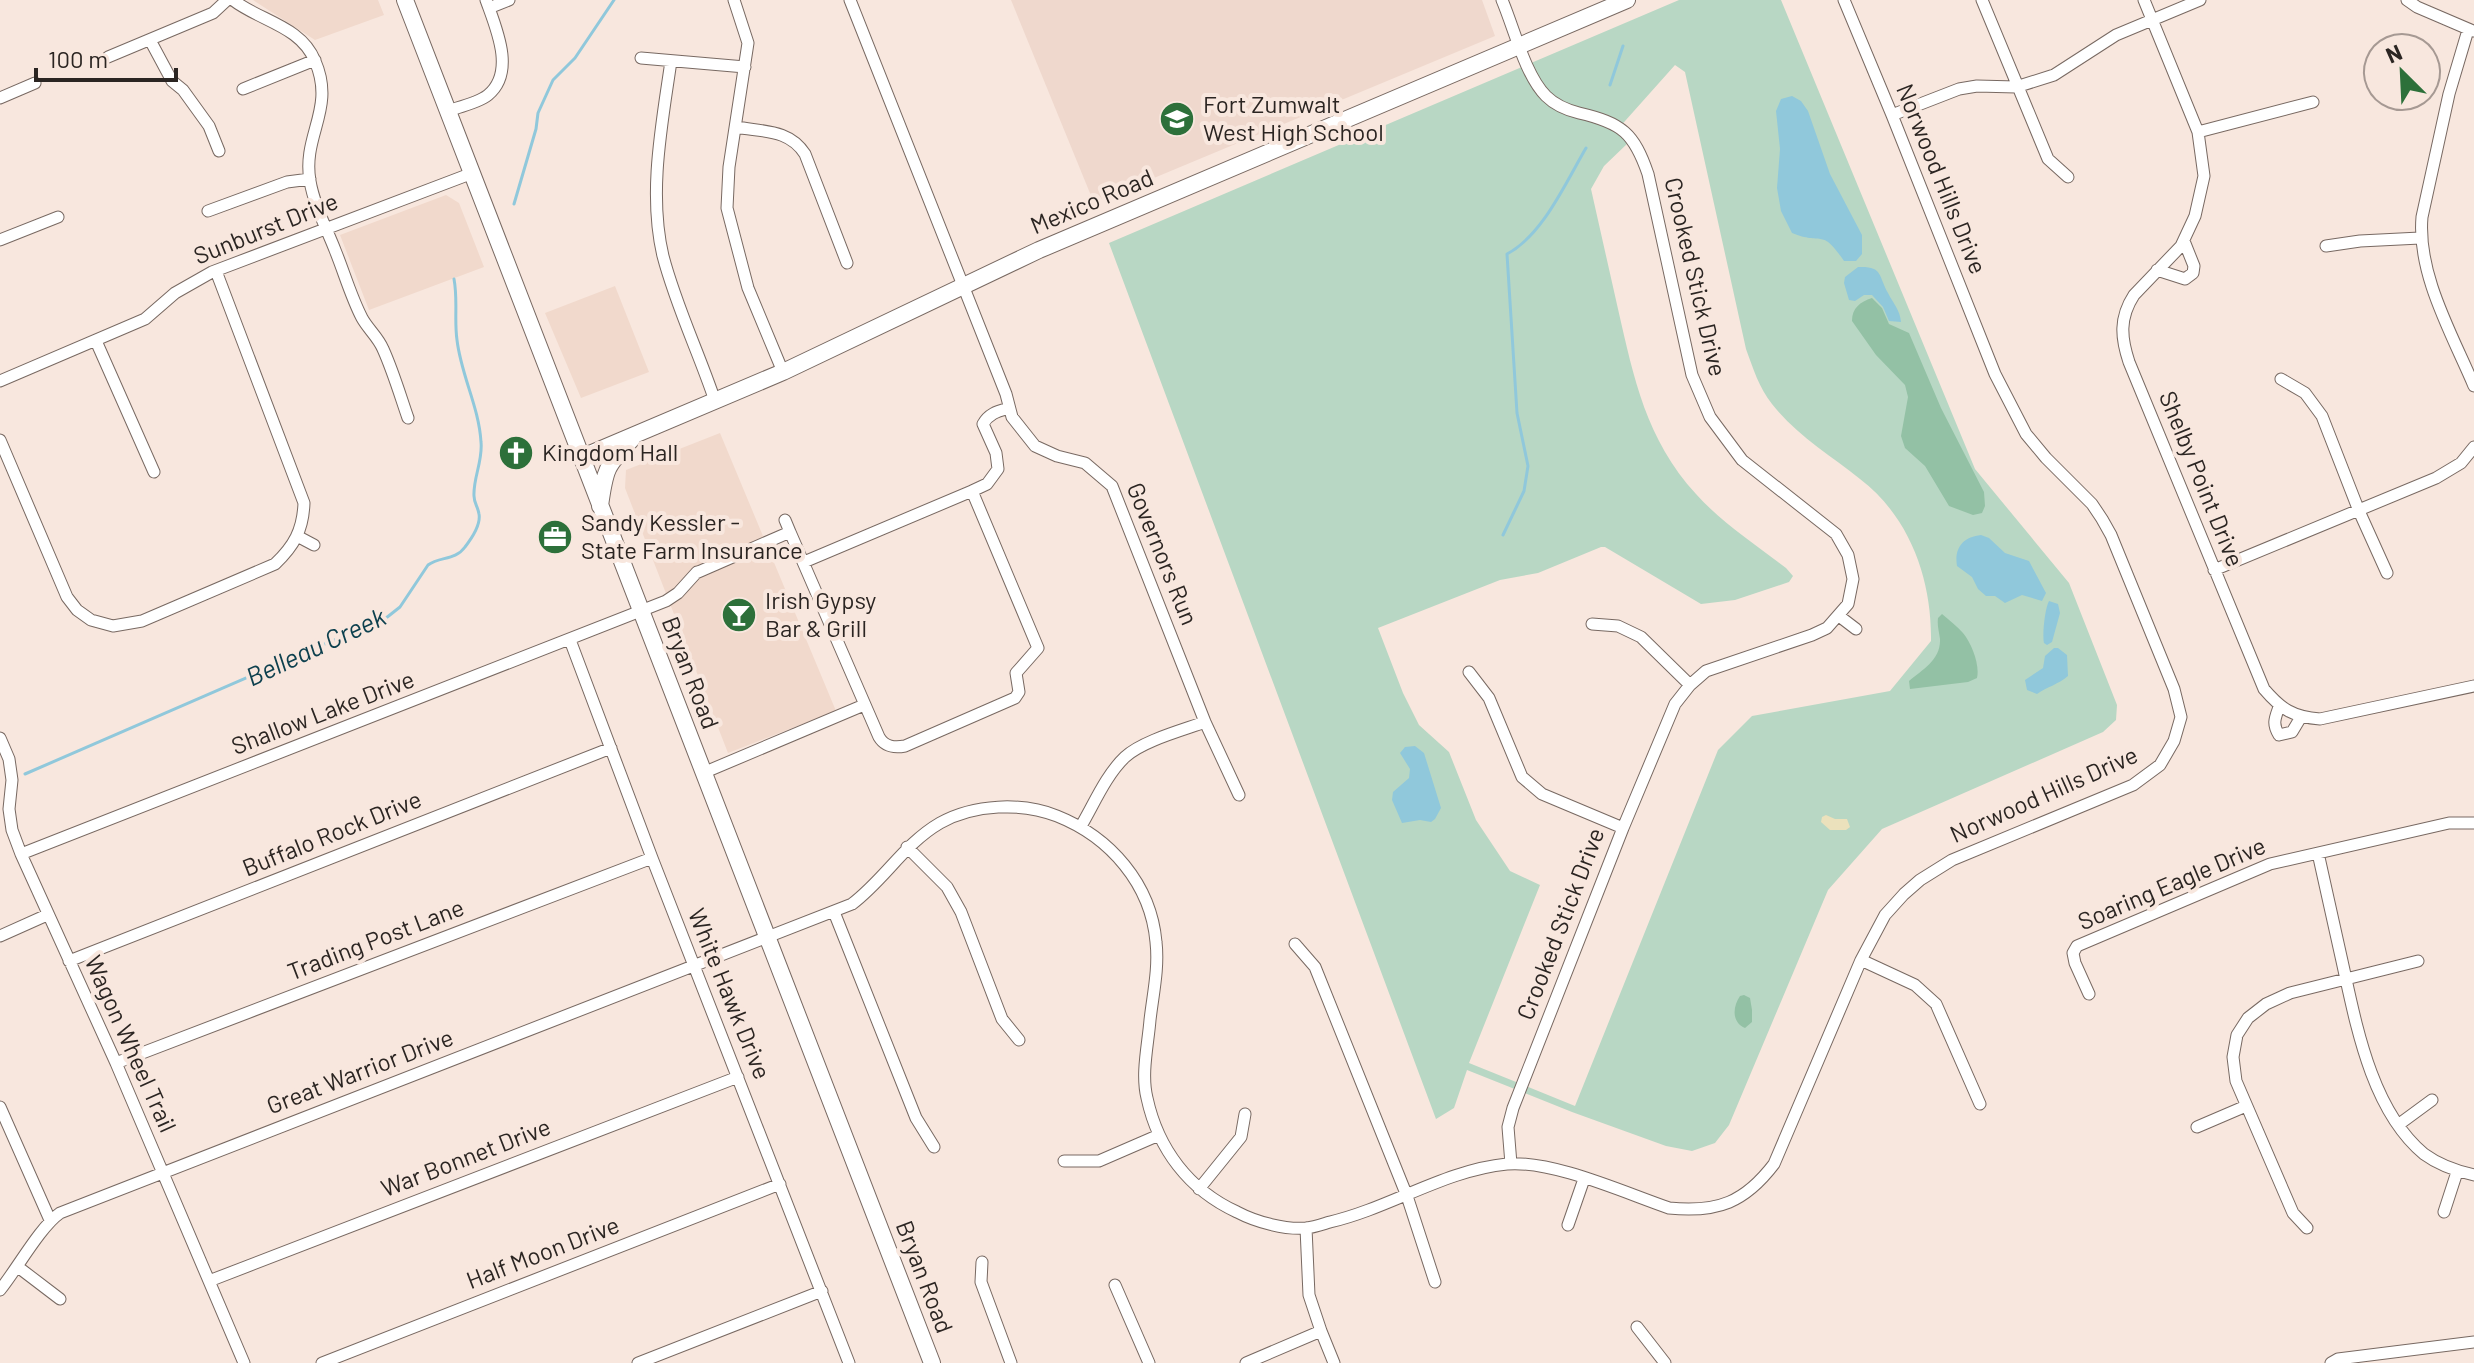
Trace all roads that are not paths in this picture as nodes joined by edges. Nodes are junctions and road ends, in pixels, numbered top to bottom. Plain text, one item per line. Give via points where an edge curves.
1 (227, 0) edge
2 (233, 0) edge
3 (405, 0) edge
4 (509, 0) edge
5 (734, 0) edge
6 (850, 0) edge
7 (1502, 0) edge
8 (1627, 0) edge
9 (1844, 0) edge
10 (1982, 0) edge
11 (2144, 0) edge
12 (2200, 0) edge
13 (2407, 0) edge
14 (487, 4) edge
15 (2152, 21) junction
16 (2471, 31) edge
17 (150, 40) junction
18 (1520, 46) junction
19 (108, 57) dead end
20 (641, 58) dead end
21 (315, 60) junction
22 (671, 61) junction
23 (745, 67) junction
24 (35, 83) dead end
25 (2016, 87) junction
26 (243, 89) dead end
27 (0, 98) edge
28 (2313, 102) dead end
29 (447, 111) junction
30 (1892, 115) junction
31 (736, 127) junction
32 (2198, 132) junction
33 (219, 151) dead end
34 (470, 174) junction
35 (2068, 177) dead end
36 (310, 179) junction
37 (208, 211) dead end
38 (58, 217) dead end
39 (326, 228) junction
40 (2420, 238) junction
41 (0, 240) edge
42 (2184, 241) junction
43 (2326, 246) dead end
44 (847, 263) dead end
45 (2157, 270) junction
46 (216, 271) junction
47 (963, 285) junction
48 (96, 341) junction
49 (783, 372) junction
50 (2281, 379) dead end
51 (0, 381) edge
52 (2474, 386) edge
53 (715, 401) junction
54 (1009, 408) junction
55 (408, 418) dead end
56 (635, 435) junction
57 (0, 440) edge
58 (2474, 447) edge
59 (580, 458) junction
60 (154, 472) dead end
61 (972, 491) junction
62 (600, 508) junction
63 (2359, 511) junction
64 (785, 520) dead end
65 (790, 532) junction
66 (297, 536) junction
67 (314, 545) dead end
68 (804, 562) junction
69 (2214, 570) junction
70 (2387, 573) dead end
71 (640, 612) junction
72 (1839, 616) junction
73 (91, 620) junction
74 (1592, 624) dead end
75 (1856, 629) dead end
76 (89, 633) dead end
77 (570, 640) junction
78 (1469, 672) dead end
79 (1690, 685) junction
80 (2474, 686) edge
81 (864, 705) junction
82 (2279, 707) junction
83 (2301, 717) junction
84 (1205, 722) junction
85 (0, 738) edge
86 (611, 748) junction
87 (703, 773) junction
88 (1239, 795) dead end
89 (2474, 823) edge
90 (1081, 826) junction
91 (1623, 828) junction
92 (907, 847) junction
93 (2318, 853) junction
94 (21, 854) junction
95 (652, 858) junction
96 (834, 912) junction
97 (47, 915) junction
98 (0, 936) edge
99 (767, 938) junction
100 (1295, 944) dead end
101 (1861, 960) junction
102 (69, 961) junction
103 (2418, 961) dead end
104 (695, 965) junction
105 (2346, 978) junction
106 (2089, 994) dead end
107 (1019, 1040) dead end
108 (116, 1063) junction
109 (738, 1077) junction
110 (2432, 1100) dead end
111 (1980, 1104) dead end
112 (2246, 1106) junction
113 (0, 1107) edge
114 (1245, 1114) dead end
115 (2398, 1125) junction
116 (2197, 1127) dead end
117 (1159, 1135) junction
118 (934, 1147) dead end
119 (1064, 1161) dead end
120 (1511, 1164) junction
121 (2457, 1172) junction
122 (162, 1173) junction
123 (2474, 1175) edge
124 (1584, 1179) junction
125 (780, 1184) junction
126 (1199, 1189) junction
127 (1407, 1196) junction
128 (2444, 1212) dead end
129 (50, 1220) junction
130 (1568, 1225) dead end
131 (1306, 1228) junction
132 (2307, 1228) dead end
133 (982, 1262) dead end
134 (18, 1267) junction
135 (209, 1281) junction
136 (1435, 1282) dead end
137 (1115, 1285) dead end
138 (0, 1290) edge
139 (822, 1291) junction
140 (60, 1299) dead end
141 (1637, 1327) dead end
142 (1321, 1331) junction
143 (2474, 1342) edge
144 (244, 1363) edge
145 (322, 1363) edge
146 (638, 1363) edge
147 (849, 1363) edge
148 (932, 1363) edge
149 (1011, 1363) edge
150 (1149, 1363) edge
151 (1246, 1363) edge
152 (1334, 1363) edge
153 (1665, 1363) edge
154 (2331, 1363) edge

1 - 17 street via 213,13
2 - 21 street via 297,36
3 - 29 main road, Bryan Road
4 - 14 street
5 - 23 street via 747,35
6 - 47 street, Governors Run
7 - 18 street, Crooked Stick Drive
8 - 18 main road, Mexico Road
9 - 30 street, Norwood Hills Drive
10 - 25 street
11 - 15 street, Shelby Point Drive
12 - 15 street
13 - 16 street
14 - 29 street via 503,58 501,76 487,96
15 - 25 street via 2116,35 2054,75
15 - 32 street, Shelby Point Drive
16 - 40 street via 2449,94
17 - 19 street
17 - 33 street via 172,81 209,126
18 - 47 main road, Mexico Road
18 - 72 street, Crooked Stick Drive via 1547,97 1567,110 1624,128 1639,150 1701,397 1742,460 1836,534 1853,579 1848,604
20 - 22 street
21 - 26 street
21 - 36 street via 323,105 309,155
22 - 23 street
22 - 53 street via 660,139 658,223 663,256
23 - 31 street
24 - 27 street
25 - 30 street via 1969,86
25 - 35 street via 2048,159
28 - 32 street
29 - 34 main road, Bryan Road
30 - 101 street, Norwood Hills Drive via 1995,374 2026,434 2107,527 2181,717 2168,754 2147,777 1952,860 1913,885 1885,915
31 - 44 street via 788,137 799,145
31 - 49 street via 727,208 748,288
32 - 42 street, Shelby Point Drive via 2204,176
34 - 39 street, Sunburst Drive
34 - 59 main road, Bryan Road
36 - 37 street via 287,182
36 - 39 street
38 - 41 street
39 - 46 street, Sunburst Drive
39 - 55 street via 363,319 382,345
40 - 43 street
40 - 52 street via 2428,275
42 - 45 street, Shelby Point Drive
42 - 45 street, Shelby Point Drive via 2193,273 2185,279
45 - 69 street, Shelby Point Drive via 2129,303 2123,341
46 - 48 street, Sunburst Drive via 175,293 145,319
46 - 66 street via 304,503
47 - 49 main road, Mexico Road
47 - 54 street, Governors Run
48 - 51 street, Sunburst Drive
48 - 60 street
49 - 53 main road, Mexico Road
50 - 63 street via 2305,393 2322,416
53 - 56 main road, Mexico Road
54 - 61 street via 983,424 998,469 987,484
54 - 84 street, Governors Run via 1035,446 1085,463 1112,486
56 - 59 main road, Mexico Road
56 - 62 main road via 605,470
57 - 73 street via 67,597
58 - 63 street via 2461,463 2436,478
59 - 62 main road, Bryan Road
61 - 68 street
61 - 81 street via 1038,648 1016,673 1019,692 900,747 882,742
62 - 71 main road, Bryan Road
63 - 69 street
63 - 70 street
64 - 65 street
65 - 68 street
65 - 71 street, Shallow Lake Drive via 696,573 678,593
66 - 67 street
66 - 73 street via 275,564 142,621 113,626
68 - 81 street
69 - 82 street, Shelby Point Drive via 2264,689
71 - 77 street, Shallow Lake Drive
71 - 87 main road, Bryan Road
72 - 75 street
72 - 79 street, Crooked Stick Drive via 1812,635 1706,671
73 - 76 street
74 - 79 street via 1618,626 1641,637
77 - 86 street, White Hawk Drive
77 - 94 street, Shallow Lake Drive
78 - 91 street via 1489,698 1522,777 1542,794
79 - 91 street, Crooked Stick Drive via 1675,704
80 - 83 street, Shelby Point Drive via 2325,719
81 - 87 street
82 - 83 street, Shelby Point Drive
82 - 83 street, Shelby Point Drive via 2274,719 2279,735 2292,732
84 - 88 street, Governors Run
84 - 90 street via 1127,755
85 - 94 street, Wagon Wheel Trail via 9,759 9,809
86 - 95 street, White Hawk Drive
86 - 102 street, Buffalo Rock Drive
87 - 99 main road, Bryan Road
89 - 93 street, Soaring Eagle Drive via 2449,823
90 - 92 street, Norwood Hills Drive via 1043,811 981,809 943,821
90 - 117 street, Norwood Hills Drive via 1121,859 1151,914 1157,962 1145,1084
91 - 120 street, Crooked Stick Drive via 1513,1108 1508,1127
92 - 96 street, Norwood Hills Drive via 868,892
92 - 107 street via 947,887 1002,1019
93 - 105 street
93 - 106 street, Soaring Eagle Drive via 2270,864 2077,946 2075,963
94 - 97 street, Wagon Wheel Trail
95 - 104 street, White Hawk Drive
95 - 108 street, Trading Post Lane
96 - 99 street, Norwood Hills Drive
96 - 118 street via 916,1118
97 - 98 street
97 - 102 street, Wagon Wheel Trail
99 - 104 street, Great Warrior Drive
99 - 148 main road, Bryan Road
100 - 127 street via 1315,967
101 - 111 street via 1915,985 1936,1004
101 - 124 street, Norwood Hills Drive via 1774,1164 1750,1192 1714,1207 1690,1210
102 - 108 street, Wagon Wheel Trail
103 - 105 street
104 - 109 street, White Hawk Drive
104 - 122 street, Great Warrior Drive
105 - 112 street via 2290,993 2248,1018 2237,1035 2233,1057
105 - 115 street via 2365,1057
108 - 122 street, Wagon Wheel Trail
109 - 125 street, White Hawk Drive
109 - 135 street, War Bonnet Drive
110 - 115 street
112 - 116 street
112 - 132 street via 2293,1213
113 - 129 street
114 - 126 street via 1241,1137
115 - 121 street via 2426,1155
117 - 119 street via 1099,1161
117 - 126 street, Norwood Hills Drive
120 - 124 street, Norwood Hills Drive via 1545,1166
120 - 127 street, Norwood Hills Drive via 1464,1173
121 - 123 street
121 - 128 street
122 - 129 street, Great Warrior Drive
122 - 135 street, Wagon Wheel Trail
124 - 130 street
125 - 139 street, White Hawk Drive
125 - 145 street, Half Moon Drive
126 - 131 street, Norwood Hills Drive via 1247,1217
127 - 131 street, Norwood Hills Drive
127 - 136 street
129 - 134 street
131 - 142 street via 1309,1295
133 - 149 street via 981,1282
134 - 138 street
134 - 140 street
135 - 144 street, Wagon Wheel Trail
137 - 150 street
139 - 146 street
139 - 147 street, White Hawk Drive
141 - 153 street
142 - 151 street
142 - 152 street
143 - 154 street

